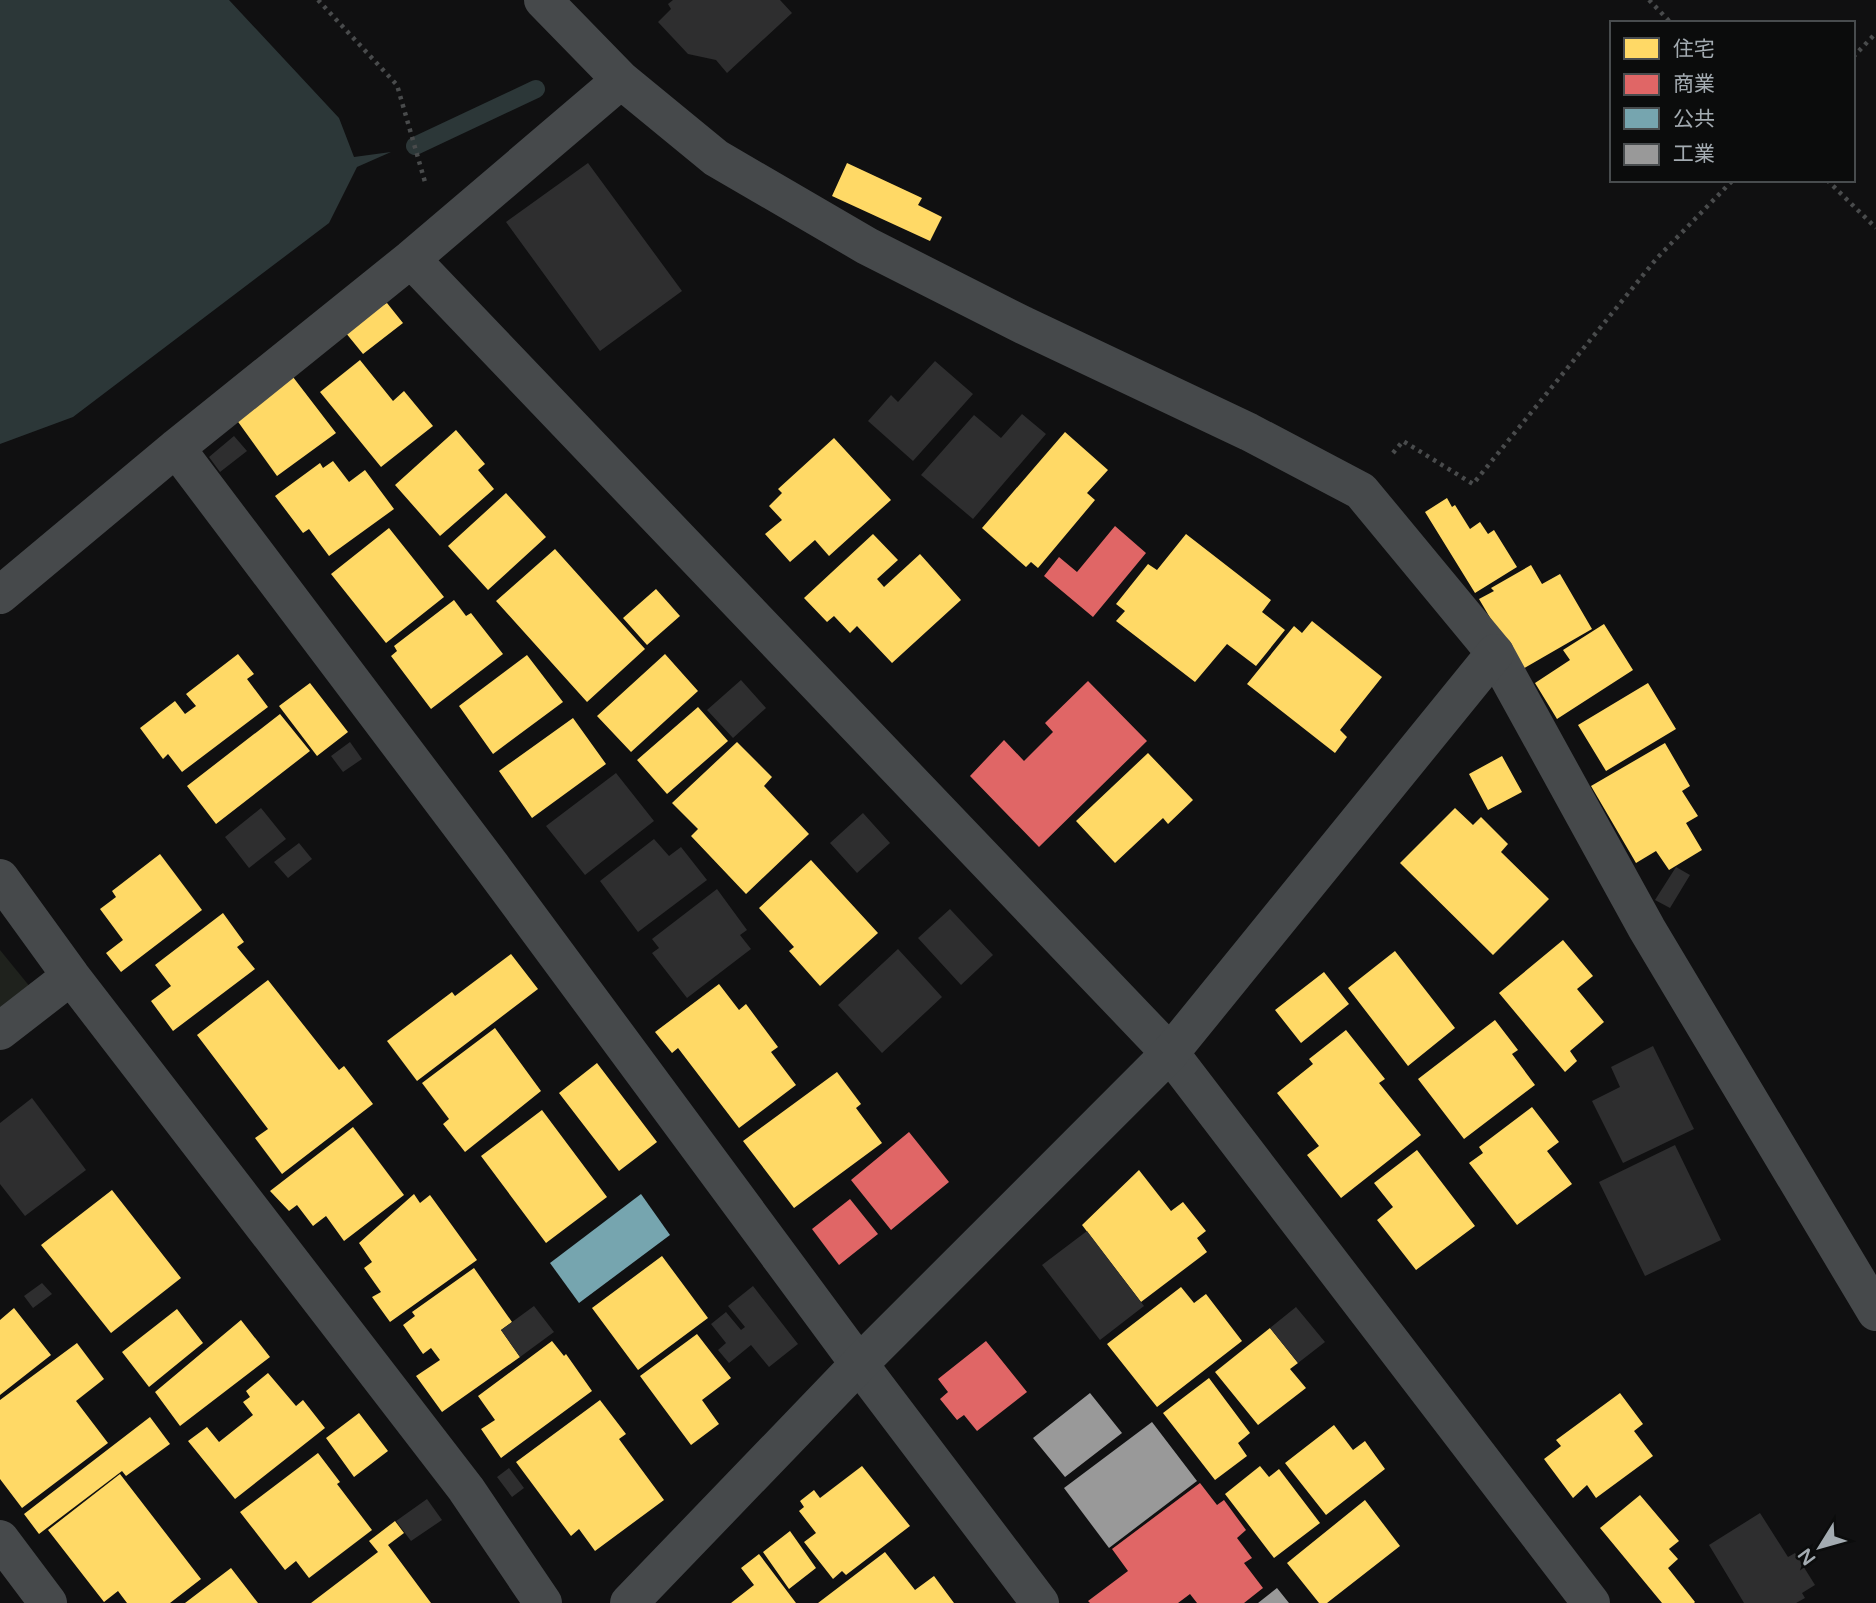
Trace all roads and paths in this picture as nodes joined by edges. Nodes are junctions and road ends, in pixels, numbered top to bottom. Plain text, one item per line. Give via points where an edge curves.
1 (318, 0) edge
2 (543, 0) edge
3 (1649, 0) edge
4 (1669, 21) edge
5 (1876, 33) edge
6 (1855, 55) edge
7 (621, 80) junction
8 (1731, 182) edge
9 (1829, 182) edge
10 (1876, 228) edge
11 (440, 233) junction
12 (411, 259) junction
13 (176, 448) junction
14 (1361, 491) junction
15 (0, 595) edge
16 (1495, 653) junction
17 (0, 878) edge
18 (71, 976) junction
19 (0, 1031) edge
20 (1170, 1053) junction
21 (1876, 1312) edge
22 (859, 1364) junction
23 (0, 1539) edge
24 (48, 1603) edge
25 (543, 1603) edge
26 (629, 1603) edge
27 (1040, 1603) edge
28 (1591, 1603) edge

1 - 11 path via 397,85
2 - 7 street
3 - 4 path
5 - 6 path
7 - 11 street
7 - 14 street via 716,158 867,246
8 - 14 path via 1657,258 1473,484 1403,441
9 - 10 path
11 - 12 street
12 - 13 street
12 - 20 street
13 - 15 street
13 - 22 street
14 - 16 street
16 - 20 street
16 - 21 street via 1647,929
17 - 18 street
18 - 19 street
18 - 25 street via 466,1489
20 - 22 street
20 - 28 street
22 - 26 street
22 - 27 street
23 - 24 street

